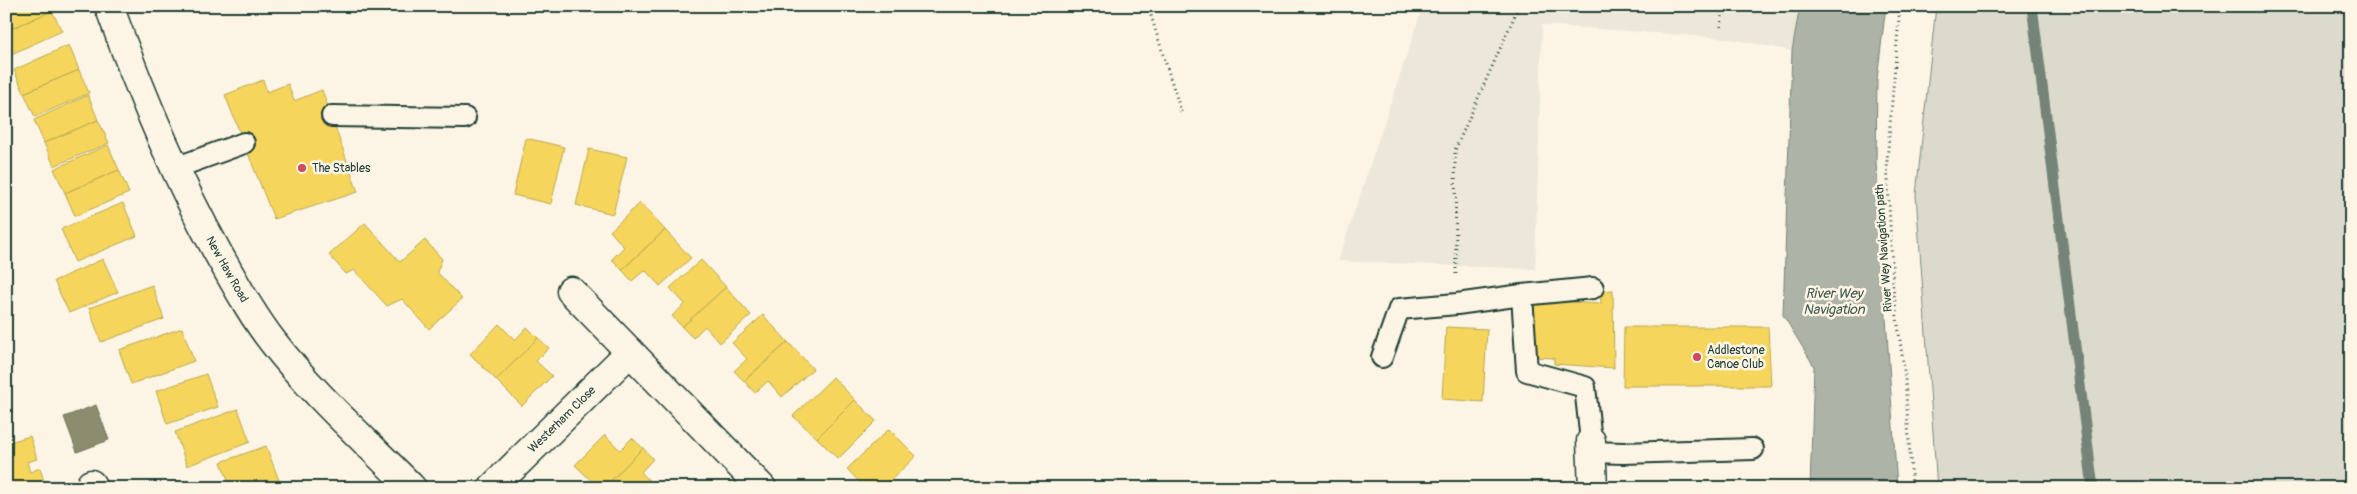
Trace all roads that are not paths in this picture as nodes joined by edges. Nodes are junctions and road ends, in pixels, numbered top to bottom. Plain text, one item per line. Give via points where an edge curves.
1 (109, 6) edge
2 (332, 116) dead end
3 (465, 118) dead end
4 (244, 143) dead end
5 (175, 168) junction
6 (1593, 288) dead end
7 (571, 292) dead end
8 (1522, 295) junction
9 (630, 352) junction
10 (1382, 357) dead end
11 (1591, 446) junction
12 (1753, 449) dead end
13 (412, 488) edge
14 (492, 488) edge
15 (762, 488) edge
16 (1593, 488) edge

1 - 5 main road, New Haw Road via 136,80
2 - 3 lane
4 - 5 lane
5 - 13 main road, New Haw Road via 194,210 244,299 273,342 307,382
6 - 8 lane
7 - 9 main road
8 - 10 lane via 1399,310
8 - 11 lane via 1527,371 1585,387
9 - 14 main road, Westerham Close
9 - 15 main road
11 - 12 lane via 1623,453
11 - 16 main road

